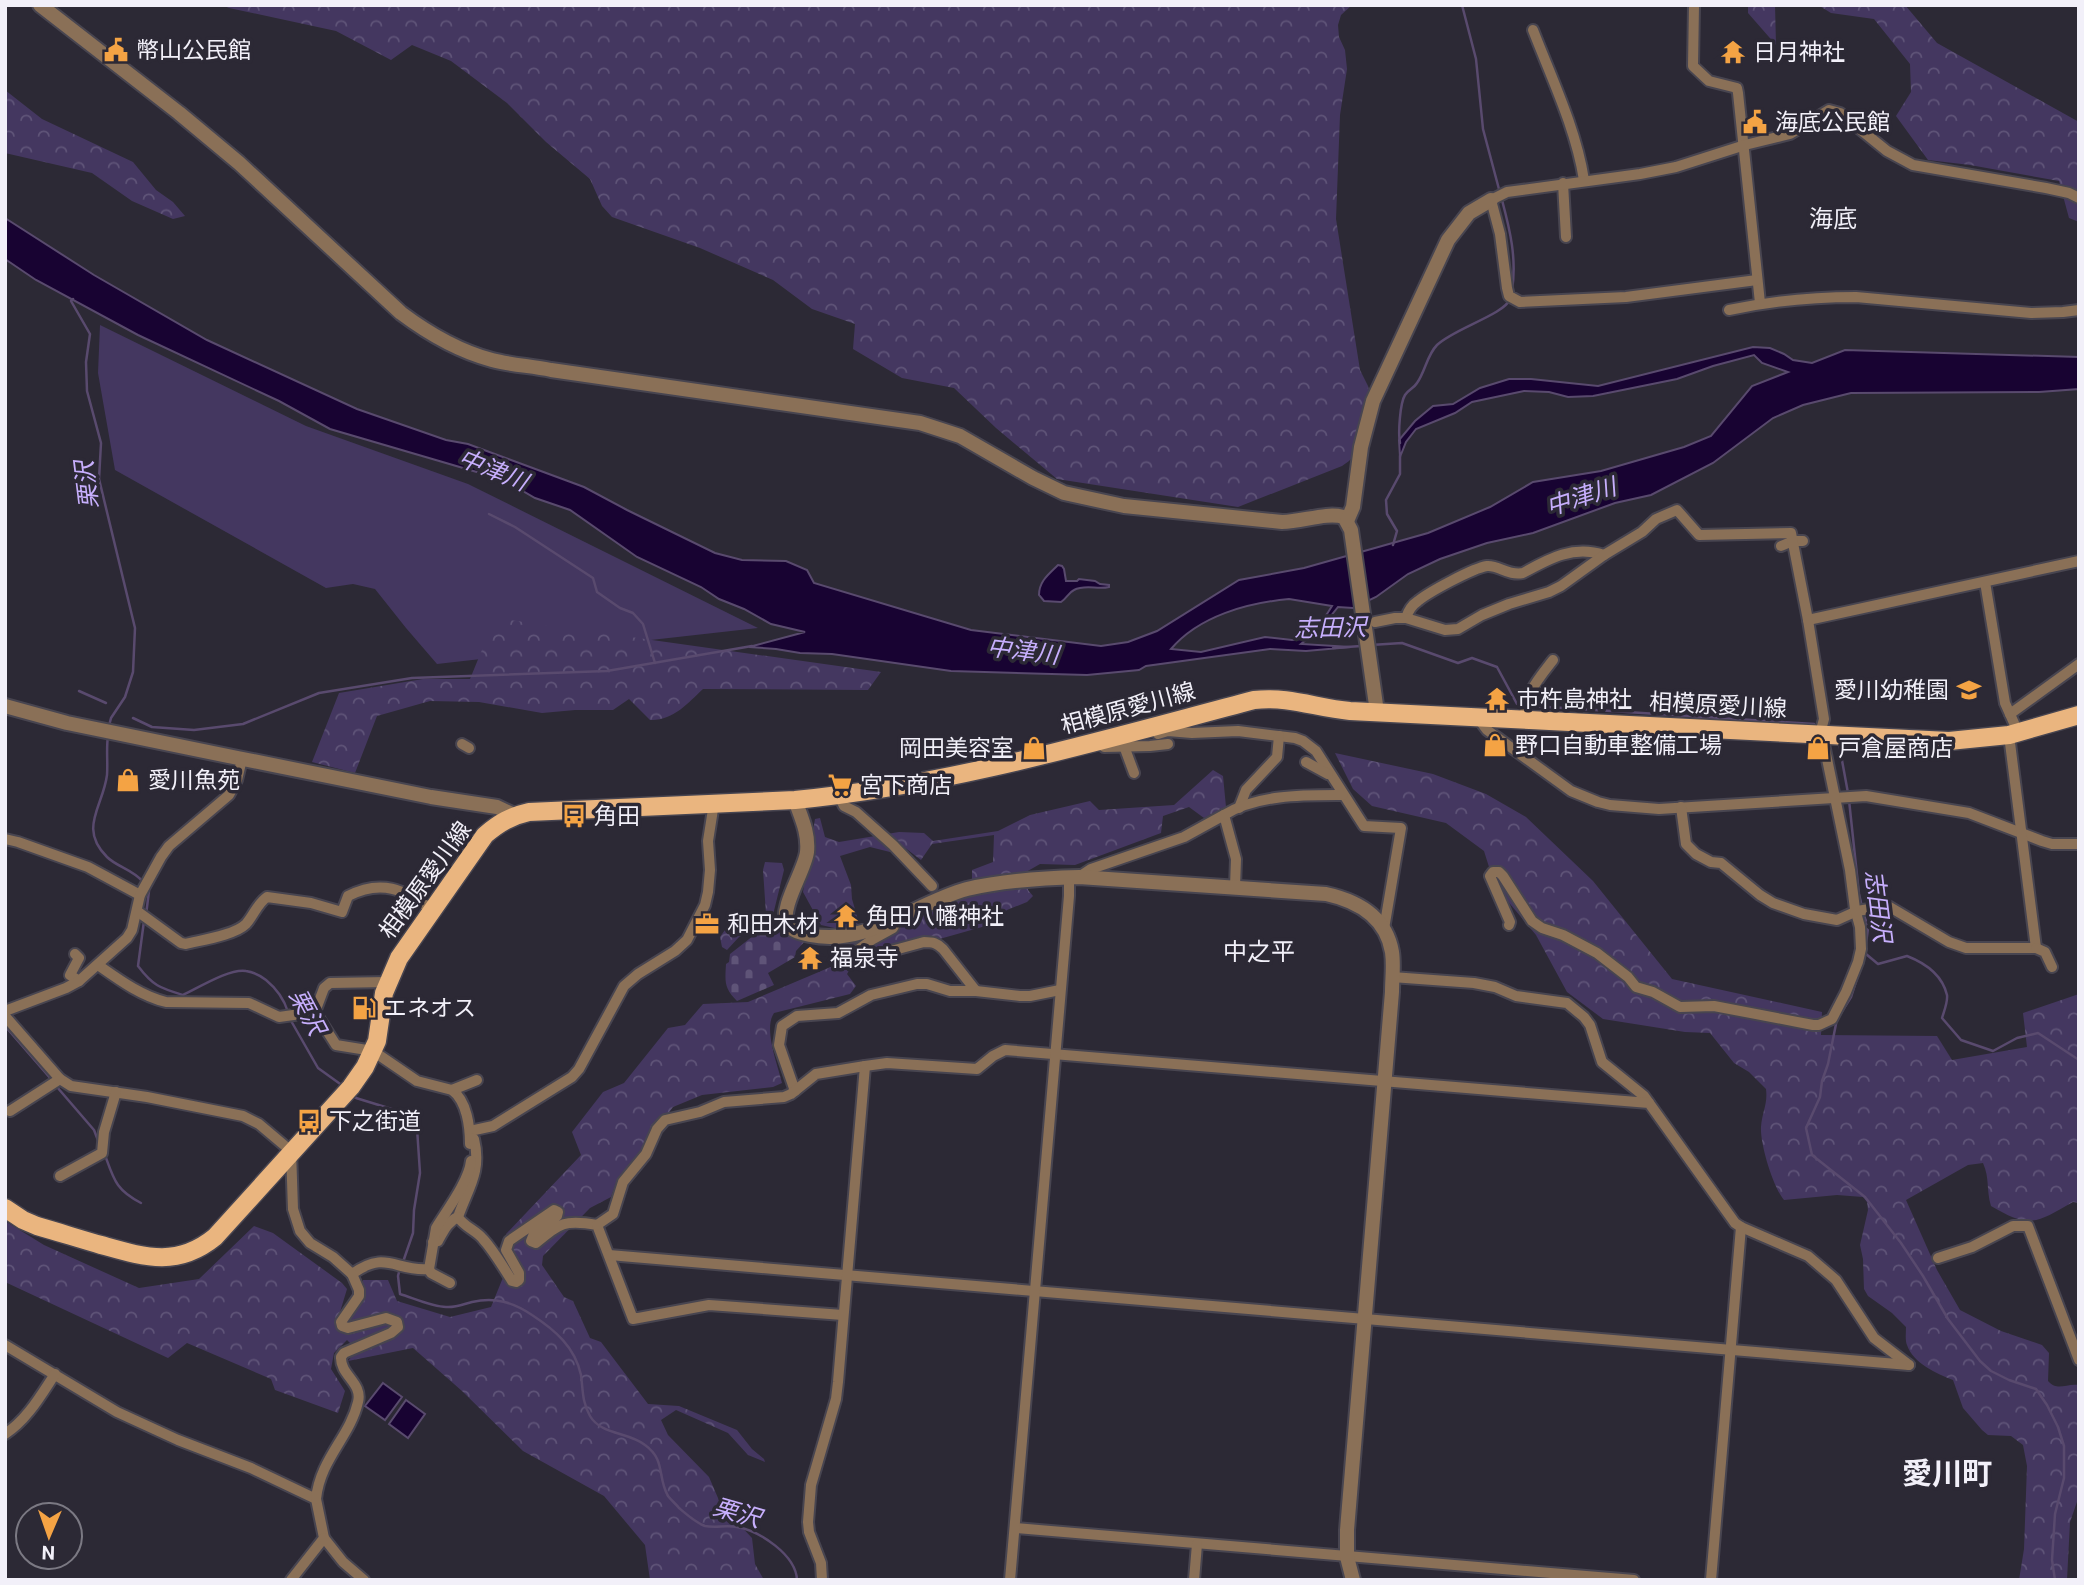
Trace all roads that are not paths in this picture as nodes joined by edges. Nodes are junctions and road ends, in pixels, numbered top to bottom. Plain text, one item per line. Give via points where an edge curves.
1 (40, 5) edge
2 (1694, 5) edge
3 (1533, 30) dead end
4 (1745, 145) junction
5 (1584, 180) junction
6 (1563, 183) junction
7 (2079, 198) edge
8 (1491, 200) junction
9 (1569, 232) dead end
10 (1757, 279) junction
11 (1760, 303) junction
12 (1729, 310) dead end
13 (2079, 310) edge
14 (1349, 525) junction
15 (1798, 541) junction
16 (1781, 545) dead end
17 (1604, 555) junction
18 (2079, 561) edge
19 (1985, 582) junction
20 (1406, 618) junction
21 (1808, 620) junction
22 (1376, 622) dead end
23 (1553, 660) dead end
24 (2079, 664) edge
25 (5, 706) edge
26 (1376, 706) junction
27 (2010, 714) junction
28 (2079, 715) edge
29 (1478, 718) junction
30 (1524, 721) junction
31 (1139, 730) junction
32 (2013, 734) junction
33 (1824, 735) junction
34 (1279, 736) junction
35 (1087, 744) junction
36 (1168, 744) dead end
37 (1124, 746) junction
38 (242, 759) junction
39 (1306, 762) dead end
40 (1134, 773) dead end
41 (1331, 776) junction
42 (1343, 795) junction
43 (839, 796) junction
44 (1839, 797) junction
45 (795, 800) junction
46 (715, 803) junction
47 (1681, 807) junction
48 (1239, 808) junction
49 (514, 815) junction
50 (1224, 815) junction
51 (2022, 834) junction
52 (5, 839) edge
53 (2079, 844) edge
54 (1074, 877) junction
55 (932, 886) dead end
56 (1235, 887) junction
57 (141, 893) junction
58 (432, 910) junction
59 (1861, 910) junction
60 (139, 912) junction
61 (892, 919) junction
62 (1508, 925) dead end
63 (1384, 929) junction
64 (2036, 948) junction
65 (75, 954) dead end
66 (98, 965) junction
67 (2052, 967) dead end
68 (1392, 977) junction
69 (79, 981) junction
70 (388, 982) junction
71 (1060, 990) junction
72 (976, 991) junction
73 (5, 1011) edge
74 (315, 1012) junction
75 (5, 1016) edge
76 (373, 1051) junction
77 (1055, 1054) junction
78 (864, 1066) junction
79 (60, 1079) junction
80 (477, 1080) dead end
81 (1385, 1081) junction
82 (452, 1090) junction
83 (116, 1091) junction
84 (795, 1091) junction
85 (1649, 1103) junction
86 (10, 1111) dead end
87 (470, 1135) junction
88 (292, 1151) junction
89 (60, 1176) dead end
90 (5, 1208) edge
91 (458, 1217) junction
92 (597, 1225) junction
93 (1741, 1227) junction
94 (433, 1242) junction
95 (608, 1255) junction
96 (1938, 1258) dead end
97 (429, 1269) junction
98 (352, 1274) junction
99 (847, 1276) junction
100 (450, 1283) dead end
101 (1035, 1292) junction
102 (843, 1315) junction
103 (1364, 1318) junction
104 (5, 1345) edge
105 (1730, 1349) junction
106 (2079, 1360) edge
107 (55, 1374) junction
108 (5, 1434) edge
109 (316, 1499) junction
110 (1015, 1528) junction
111 (324, 1538) junction
112 (1197, 1544) junction
113 (1347, 1557) junction
114 (290, 1580) edge
115 (364, 1580) edge
116 (822, 1580) edge
117 (1010, 1580) edge
118 (1195, 1580) edge
119 (1353, 1580) edge
120 (1634, 1580) edge
121 (1711, 1580) edge

1 - 14 street via 238,162 401,313 452,345 517,364 920,423 960,436 1064,493 1095,501 1282,522 1329,515 1344,517
2 - 4 street via 1693,66 1709,81 1737,88
3 - 5 street via 1581,158
4 - 5 street via 1676,167
4 - 7 street via 1790,134 1829,110 1840,113 1886,151 1913,165
4 - 10 street
5 - 6 street
6 - 8 street via 1507,192
6 - 9 street
8 - 10 street via 1509,296 1520,302 1626,297
8 - 14 street via 1469,213 1448,240 1373,401
10 - 11 street
11 - 12 street
11 - 13 street via 1856,297 2031,313
14 - 26 street
15 - 16 street
15 - 17 street via 1791,533 1699,535 1677,510
15 - 21 street
17 - 20 street via 1561,586 1482,615 1458,629 1445,630
17 - 20 street via 1586,551 1561,554 1517,574 1486,566 1419,600
18 - 19 street
19 - 21 street
19 - 27 street
20 - 22 street
21 - 33 street
23 - 30 street via 1528,695
24 - 27 street
25 - 38 street
26 - 29 main road, 相模原愛川線
26 - 31 main road, 相模原愛川線 via 1338,710 1293,699 1254,699
27 - 32 street
28 - 32 main road, 相模原愛川線
29 - 30 main road, 相模原愛川線
29 - 47 street via 1511,749 1588,799 1610,805
30 - 33 main road, 相模原愛川線
31 - 34 street via 1143,737 1168,731
31 - 35 main road, 相模原愛川線
32 - 33 main road, 相模原愛川線 via 1949,741
32 - 51 street
33 - 44 street
34 - 41 street via 1310,744
34 - 48 street via 1277,757 1246,790
35 - 37 street via 1091,750
35 - 43 main road, 相模原愛川線 via 979,771
36 - 37 street
37 - 40 street
38 - 49 street via 497,807
38 - 57 street via 234,788 169,846
39 - 41 street
41 - 42 street
42 - 48 street via 1289,795
42 - 63 street via 1364,826 1402,830
43 - 45 main road, 相模原愛川線
43 - 55 street via 844,806 893,845
44 - 47 street
44 - 51 street via 1866,796 1969,813
44 - 59 street via 1843,841
45 - 46 main road, 相模原愛川線
45 - 61 street via 805,828 807,854 786,909 790,927 836,938
46 - 49 main road, 相模原愛川線
46 - 87 street via 708,841 708,892 687,940 624,986 572,1077 493,1126
47 - 59 street via 1686,844 1696,854 1721,863 1767,899 1804,914 1837,920
48 - 50 street
49 - 58 main road, 相模原愛川線 via 485,835
50 - 54 street via 1184,837
50 - 56 street via 1236,859
51 - 53 street via 2052,844
51 - 64 street
52 - 57 street via 88,867
54 - 56 street
54 - 61 street via 976,887
54 - 71 street
56 - 63 street via 1344,898 1364,908
57 - 60 street
58 - 60 street via 395,888 384,887 348,896 342,912 267,897 237,930 186,944
58 - 70 main road, 相模原愛川線
59 - 62 street via 1858,962 1832,1019 1819,1025 1714,1006 1686,1008 1642,990 1597,953 1538,926 1503,876 1493,872 1490,876
59 - 64 street via 1894,908 1966,948
60 - 66 street via 127,938
61 - 72 street via 893,928 852,954 853,959 861,962 925,942 938,943
63 - 68 street via 1393,954
64 - 67 street via 2045,952
65 - 69 street via 79,958 70,975
66 - 69 street
66 - 74 street via 166,1002 249,1003 279,1017
68 - 81 street
68 - 85 street via 1474,983 1516,996 1567,1003 1590,1025 1602,1062
69 - 73 street
70 - 74 street via 330,983
70 - 76 main road, 相模原愛川線
71 - 72 street via 1030,996
71 - 77 street
72 - 84 street via 917,984 871,995 838,1013 797,1016 782,1026 779,1045
74 - 76 street via 336,1045
75 - 79 street
76 - 82 street via 417,1081
76 - 88 main road, 相模原愛川線 via 346,1092
77 - 78 street via 999,1051 977,1069 887,1063
77 - 81 street
77 - 101 street
78 - 84 street via 816,1074
78 - 99 street
79 - 83 street via 71,1086
79 - 86 street
80 - 82 street
81 - 85 street
81 - 103 street
82 - 87 street via 461,1101
83 - 88 street via 243,1116
83 - 89 street via 102,1153
84 - 92 street via 785,1097 724,1102 665,1119 646,1154 623,1182 613,1214
85 - 93 street
87 - 91 street via 476,1147 476,1176
87 - 94 street via 470,1168 436,1228
88 - 90 main road, 相模原愛川線 via 215,1237 193,1251 172,1256 145,1257 37,1226
88 - 98 street via 293,1209 300,1231
91 - 92 street via 486,1241 516,1282 519,1273 506,1250 509,1241 554,1210 557,1216 533,1236 533,1243 566,1222
91 - 94 street
92 - 95 street
93 - 105 street
93 - 105 street via 1818,1263 1836,1280 1874,1338 1909,1365
94 - 97 street
95 - 99 street
95 - 102 street via 633,1319 709,1305
96 - 106 street via 2012,1226 2028,1226
97 - 98 street via 381,1261
97 - 100 street
98 - 109 street via 359,1296 342,1325 348,1328 387,1318 398,1326 341,1357 358,1389 358,1402 321,1474
99 - 101 street
99 - 102 street
101 - 103 street
101 - 110 street
102 - 116 street via 836,1399 811,1485 809,1510 809,1532
103 - 105 street
103 - 113 street
104 - 107 street
105 - 121 street
107 - 108 street via 24,1418
107 - 109 street via 117,1412
109 - 111 street
110 - 112 street
110 - 117 street
111 - 114 street
111 - 115 street
112 - 113 street
112 - 118 street
113 - 119 street
113 - 120 street

